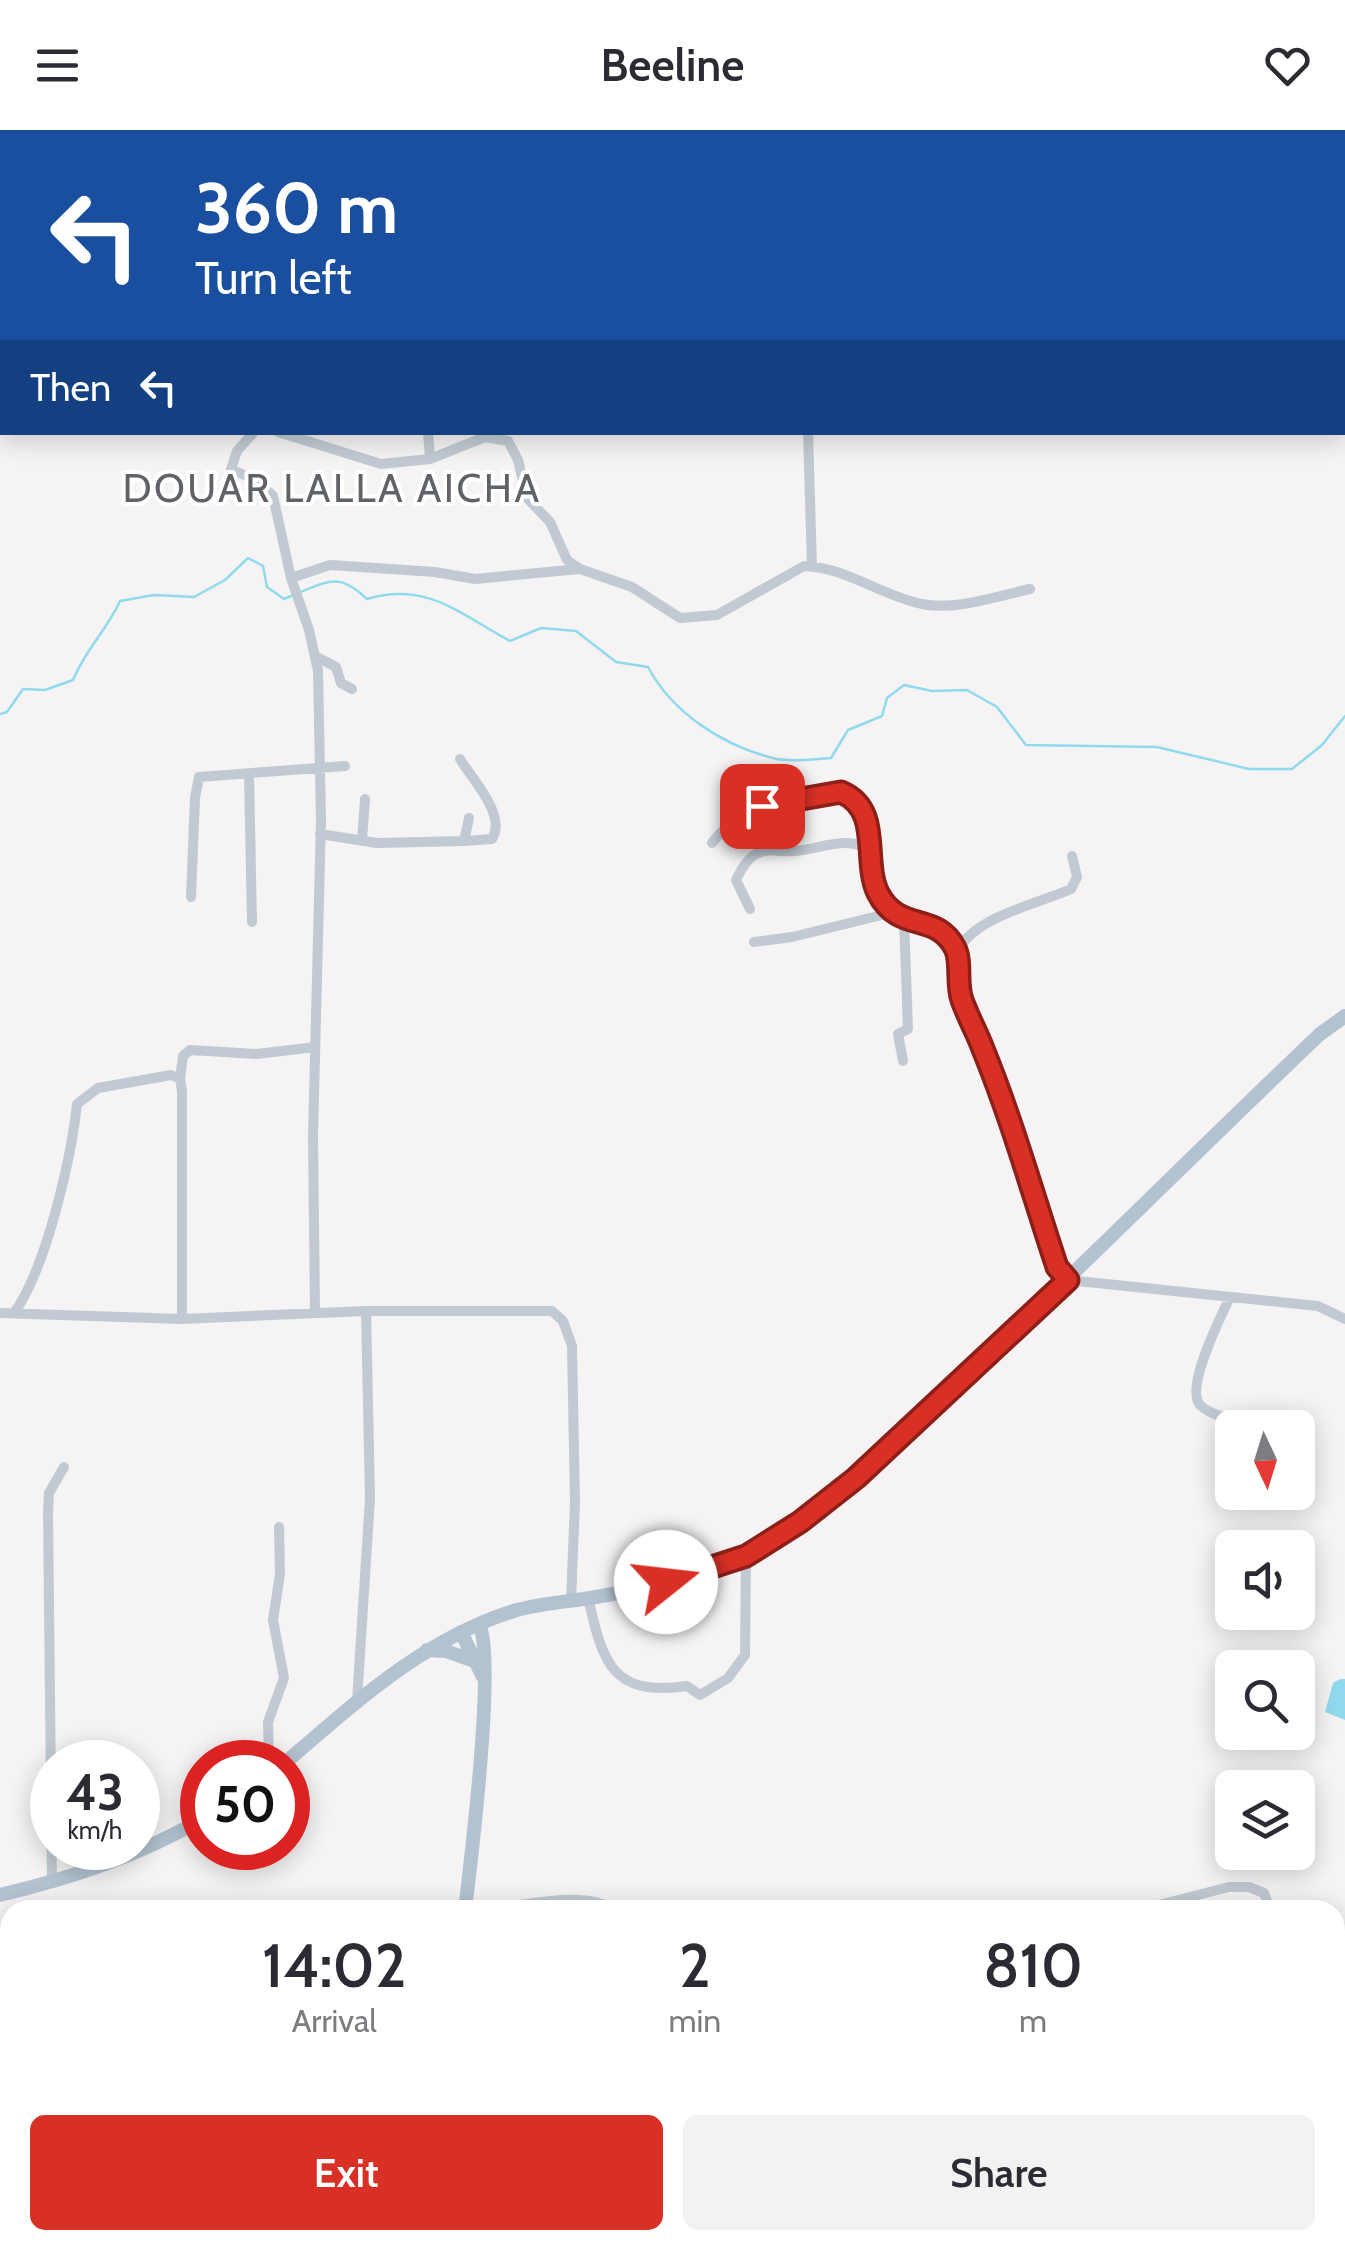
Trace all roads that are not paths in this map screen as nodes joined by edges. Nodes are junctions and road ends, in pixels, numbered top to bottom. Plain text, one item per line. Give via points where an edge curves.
1 (251, 435) edge
2 (288, 435) edge
3 (428, 435) edge
4 (808, 435) edge
5 (495, 436) edge
6 (430, 459) junction
7 (812, 566) junction
8 (580, 569) junction
9 (290, 578) junction
10 (1030, 590) dead end
11 (315, 656) junction
12 (352, 689) dead end
13 (460, 759) dead end
14 (345, 766) dead end
15 (318, 769) junction
16 (249, 774) junction
17 (365, 799) dead end
18 (469, 818) dead end
19 (320, 834) junction
20 (464, 840) junction
21 (362, 841) junction
22 (712, 843) dead end
23 (873, 853) junction
24 (1072, 856) dead end
25 (191, 897) dead end
26 (750, 909) dead end
27 (890, 912) junction
28 (904, 919) junction
29 (252, 922) dead end
30 (754, 942) dead end
31 (957, 951) junction
32 (1345, 1016) edge
33 (316, 1047) junction
34 (903, 1061) dead end
35 (180, 1079) junction
36 (1068, 1280) junction
37 (1230, 1296) junction
38 (366, 1311) junction
39 (314, 1312) junction
40 (0, 1313) edge
41 (14, 1313) junction
42 (182, 1319) junction
43 (1345, 1319) edge
44 (1215, 1412) edge
45 (64, 1467) dead end
46 (280, 1527) dead end
47 (746, 1556) junction
48 (588, 1598) junction
49 (571, 1601) junction
50 (498, 1616) junction
51 (478, 1624) junction
52 (460, 1632) junction
53 (426, 1650) junction
54 (479, 1658) junction
55 (357, 1701) junction
56 (269, 1740) edge
57 (310, 1741) edge
58 (180, 1830) edge
59 (52, 1882) junction
60 (467, 1894) junction
61 (0, 1895) edge
62 (466, 1900) edge
63 (471, 1900) edge
64 (1181, 1900) edge
65 (1266, 1900) edge

1 - 9 street via 231,469 273,496
2 - 6 street via 381,464
3 - 6 street
4 - 7 street
5 - 6 street
5 - 8 street via 508,440 527,498
7 - 8 street via 698,619 680,618 632,587
7 - 10 street via 925,605
8 - 9 street via 474,579 330,565
9 - 11 street
11 - 12 street via 336,667 340,684
11 - 15 street
13 - 20 street via 496,826 492,838
14 - 15 street
15 - 16 street
15 - 19 street
16 - 25 street via 199,777
16 - 29 street
17 - 21 street
18 - 20 street
19 - 21 street
19 - 33 street
20 - 21 street
22 - 23 street via 743,812 841,792 867,817
23 - 26 street via 840,842 756,854 736,880
23 - 27 street via 872,882
24 - 31 street via 1074,887 992,921
27 - 28 street
27 - 30 street
28 - 31 street via 943,930
28 - 34 street via 908,1028 898,1034
31 - 36 street via 959,991 1057,1267
32 - 36 main road
33 - 35 street via 257,1054 190,1050
33 - 39 street
35 - 41 street via 170,1075 98,1088 77,1104 60,1192 27,1296
35 - 42 street
36 - 37 street
36 - 47 main road via 856,1478
37 - 43 street via 1318,1306
37 - 44 street via 1195,1387 1199,1405
38 - 39 street
38 - 49 street via 552,1310 563,1321 572,1346
38 - 55 street via 370,1498
39 - 42 street
40 - 41 street
41 - 42 street
45 - 59 street via 49,1493 48,1512
46 - 56 street via 274,1620 284,1678 268,1722
47 - 48 main road
47 - 48 street via 745,1656 728,1678 700,1696 687,1686 641,1687 616,1672 600,1645
48 - 49 main road
49 - 50 main road
50 - 51 main road
50 - 54 main road
51 - 52 main road
51 - 54 main road
52 - 53 main road
52 - 54 main road
53 - 54 main road
53 - 55 main road
54 - 60 main road via 484,1678
55 - 57 main road
58 - 59 main road
59 - 61 main road
60 - 62 main road
60 - 63 street
64 - 65 street via 1239,1886 1264,1893

